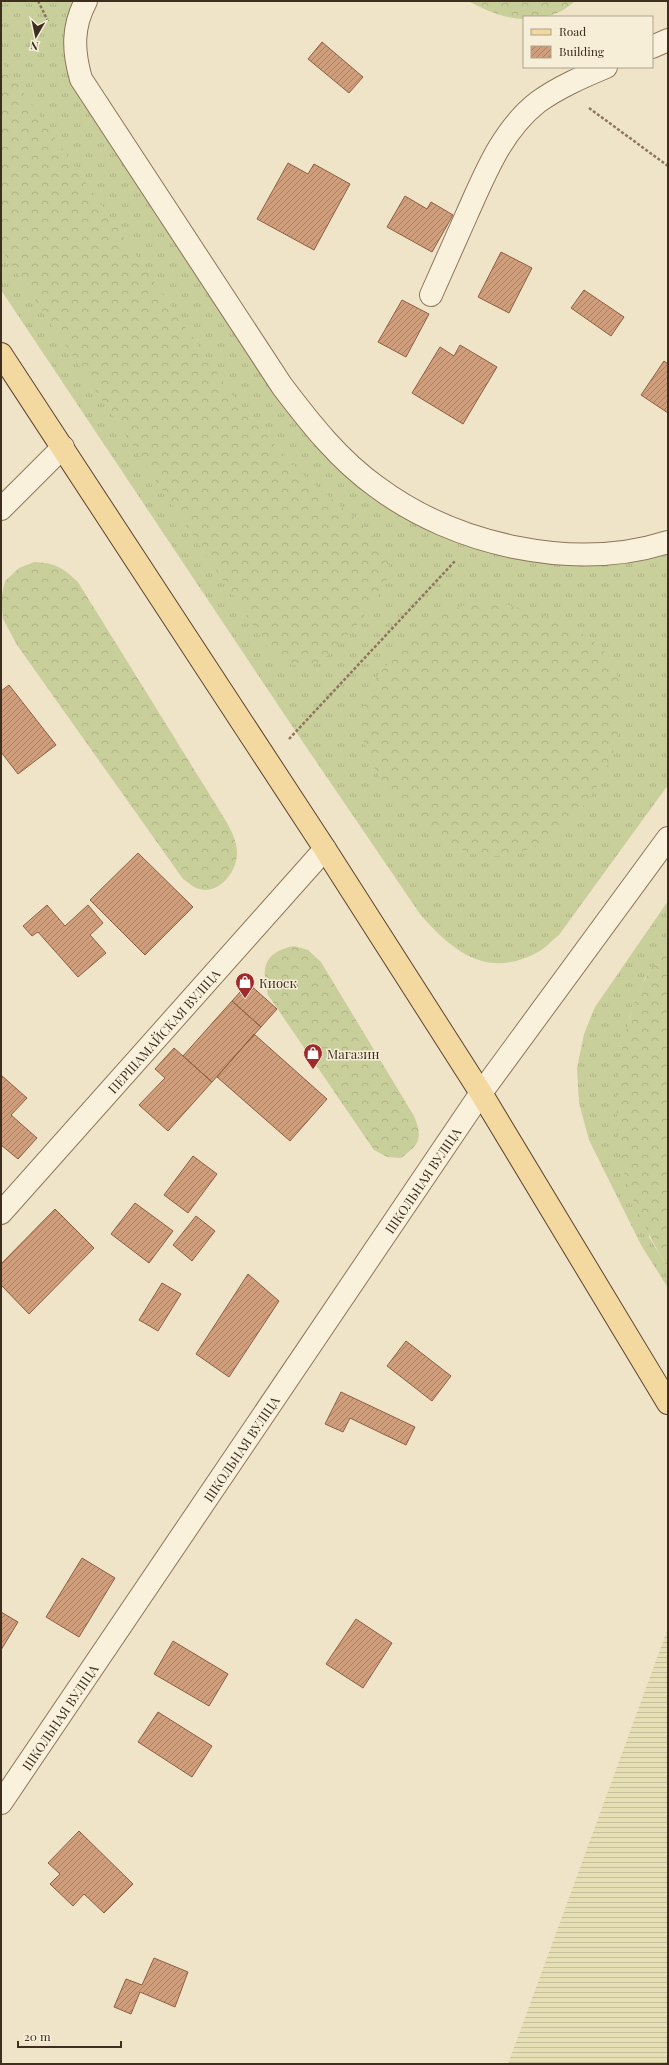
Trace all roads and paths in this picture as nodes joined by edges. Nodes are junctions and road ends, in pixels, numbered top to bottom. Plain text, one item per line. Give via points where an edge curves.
1 (86, 1) edge
2 (668, 40) edge
3 (653, 47) edge
4 (604, 68) edge
5 (561, 87) junction
6 (668, 166) edge
7 (430, 296) dead end
8 (1, 354) edge
9 (63, 447) junction
10 (1, 509) edge
11 (477, 538) junction
12 (668, 542) edge
13 (268, 762) junction
14 (668, 838) edge
15 (325, 849) junction
16 (481, 1094) junction
17 (1, 1213) edge
18 (668, 1402) edge
19 (1, 1804) edge

1 - 11 street via 76,26 74,44 81,79 282,386 313,426 344,459 377,487 416,512
2 - 3 street
4 - 5 street
5 - 6 path
5 - 7 street via 537,103 517,123 500,146 484,174
8 - 9 main road
9 - 10 street
9 - 13 main road
11 - 12 street via 551,552 586,554 621,552
11 - 13 path
13 - 15 main road
14 - 16 street, ШКОЛЬНАЯ ВУЛІЦА
15 - 16 main road
15 - 17 street, ПЕРШАМАЙСКАЯ ВУЛІЦА
16 - 18 main road
16 - 19 street, ШКОЛЬНАЯ ВУЛІЦА

